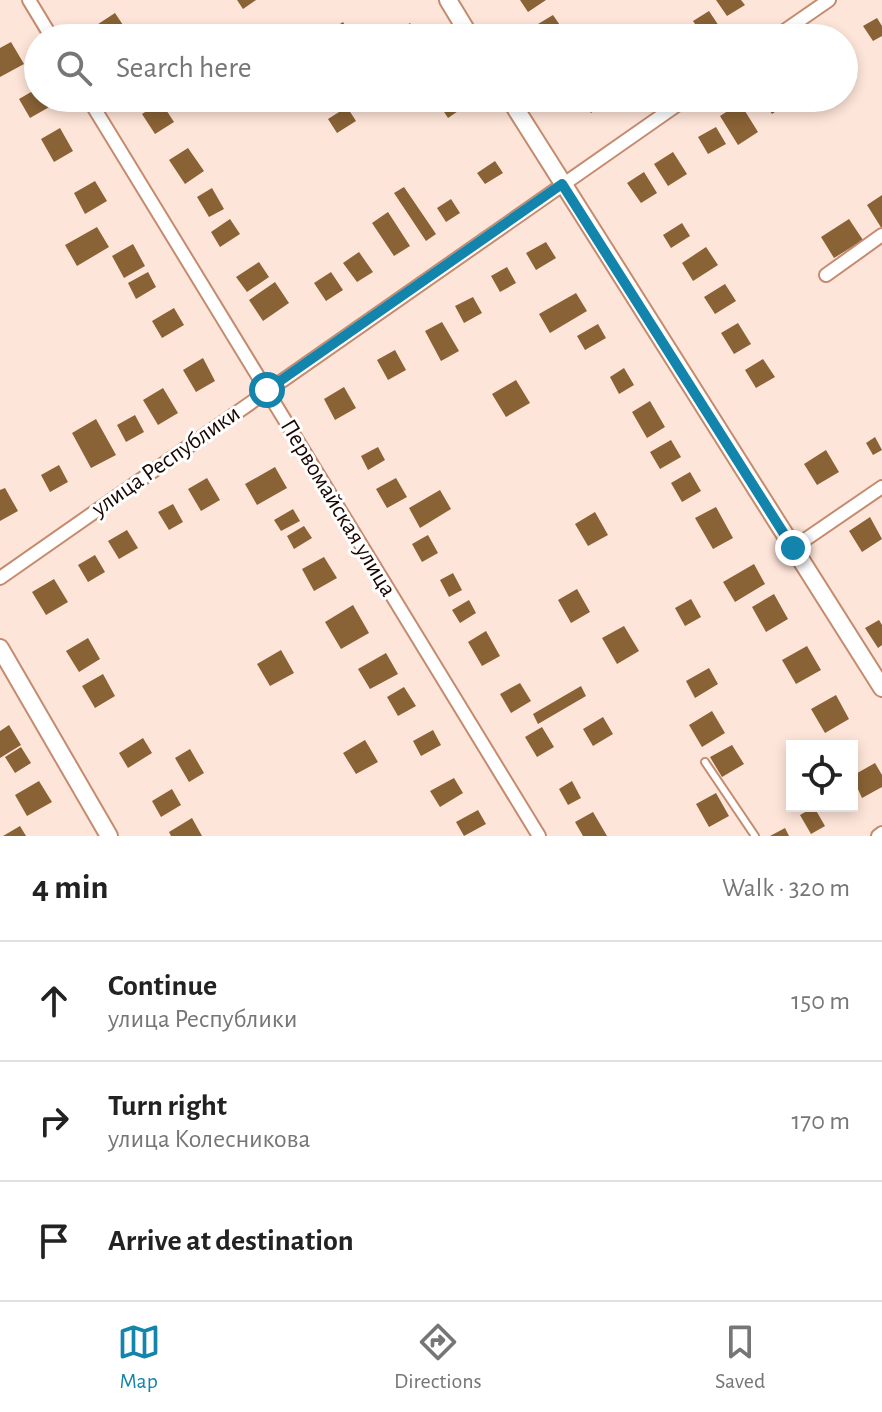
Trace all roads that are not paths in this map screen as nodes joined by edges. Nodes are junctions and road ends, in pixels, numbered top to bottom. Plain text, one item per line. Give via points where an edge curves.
1 (29, 0) edge
2 (448, 0) edge
3 (829, 0) edge
4 (44, 24) edge
5 (463, 24) edge
6 (794, 24) edge
7 (97, 112) edge
8 (518, 112) edge
9 (667, 112) edge
10 (562, 184) junction
11 (882, 235) edge
12 (826, 275) dead end
13 (267, 390) junction
14 (882, 487) edge
15 (793, 548) junction
16 (0, 578) edge
17 (0, 648) edge
18 (882, 688) edge
19 (705, 762) dead end
20 (109, 836) edge
21 (539, 836) edge
22 (755, 836) edge

1 - 4 street
2 - 5 street
3 - 6 street
7 - 13 street, Первомайская улица
8 - 10 street
9 - 10 street, улица Республики
10 - 13 street, улица Республики
10 - 15 street
11 - 12 street
13 - 16 street, улица Республики
13 - 21 street, Первомайская улица
14 - 15 street
15 - 18 street
17 - 20 street
19 - 22 lane

